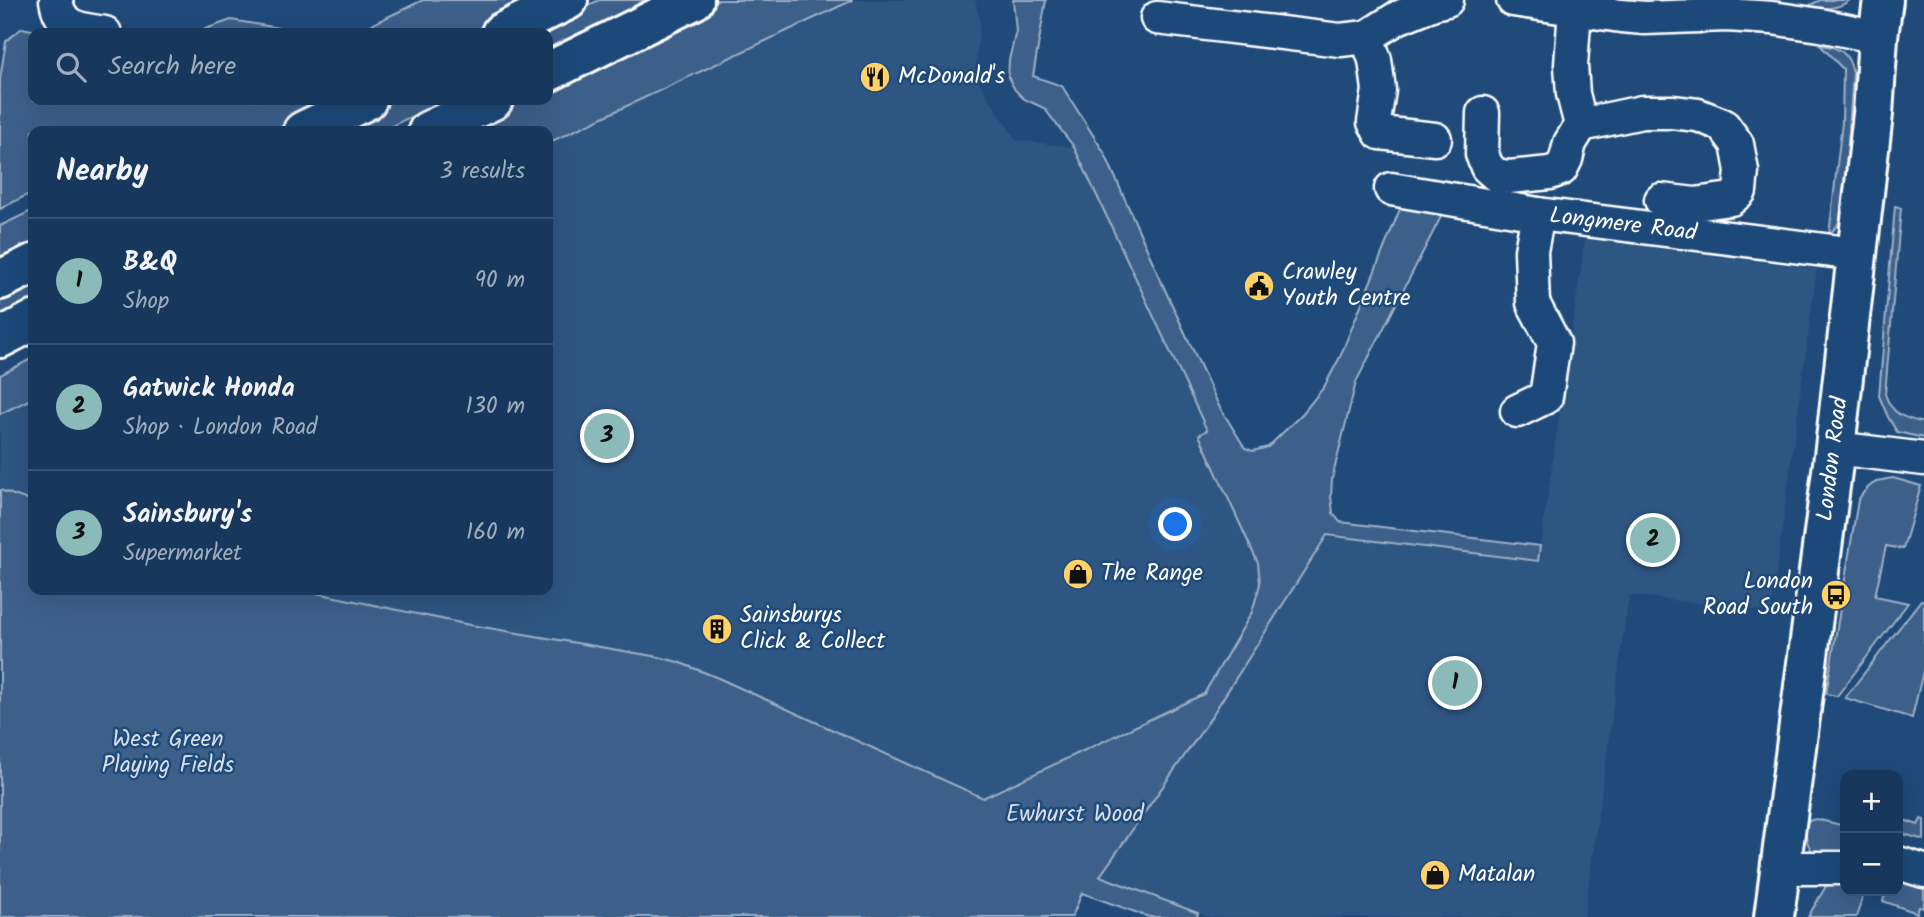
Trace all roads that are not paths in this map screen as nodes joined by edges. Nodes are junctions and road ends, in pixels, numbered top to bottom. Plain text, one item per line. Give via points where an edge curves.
1 (56, 0) edge
2 (568, 0) edge
3 (694, 0) edge
4 (1447, 0) edge
5 (1513, 0) edge
6 (1883, 0) edge
7 (1684, 8) edge
8 (1575, 9) junction
9 (1157, 20) edge
10 (78, 28) edge
11 (511, 28) edge
12 (1367, 37) junction
13 (1878, 37) junction
14 (553, 70) edge
15 (357, 105) edge
16 (483, 105) edge
17 (1483, 113) dead end
18 (1581, 125) junction
19 (313, 126) edge
20 (438, 126) edge
21 (1435, 139) dead end
22 (1391, 189) dead end
23 (1661, 200) dead end
24 (1538, 214) junction
25 (1856, 254) junction
26 (28, 266) edge
27 (0, 280) edge
28 (28, 324) edge
29 (0, 338) edge
30 (1517, 411) dead end
31 (1835, 448) junction
32 (1924, 459) edge
33 (1903, 865) edge
34 (1782, 866) junction
35 (1840, 868) edge
36 (1924, 871) edge
37 (1774, 917) edge

1 - 10 street via 62,19
2 - 11 main road
3 - 14 main road
4 - 12 street via 1397,18
5 - 8 street
6 - 13 main road, London Road
7 - 8 street via 1645,18
7 - 13 street
8 - 18 street via 1573,94
9 - 12 street via 1340,40
12 - 21 street via 1376,60 1374,122 1380,133
13 - 25 main road, London Road
15 - 19 main road
16 - 20 main road
17 - 18 street via 1482,153 1496,176 1561,169
18 - 23 street via 1642,112 1672,112 1698,115 1723,125 1737,144 1740,191 1731,199 1695,204
22 - 24 street, Longmere Road
24 - 25 street, Longmere Road
24 - 30 street via 1531,251 1533,303 1554,343 1546,397
25 - 31 main road, London Road
26 - 27 main road
28 - 29 main road
31 - 32 street
31 - 34 main road, London Road
33 - 36 street
34 - 35 street
34 - 37 main road, London Road

